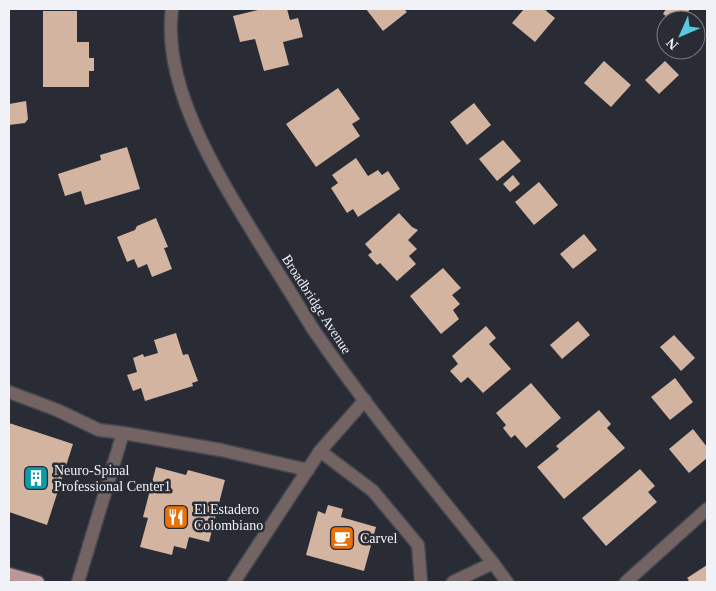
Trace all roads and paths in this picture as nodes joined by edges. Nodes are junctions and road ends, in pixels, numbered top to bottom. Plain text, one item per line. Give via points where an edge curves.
1 (172, 9) edge
2 (9, 392) edge
3 (364, 400) junction
4 (123, 433) junction
5 (320, 451) junction
6 (308, 470) junction
7 (707, 509) edge
8 (493, 563) junction
9 (9, 574) edge
10 (38, 582) edge
11 (78, 582) edge
12 (234, 582) edge
13 (422, 582) edge
14 (453, 582) edge
15 (506, 582) edge
16 (626, 582) edge

1 - 3 street, Broadbridge Avenue via 175,64 197,133 213,165 308,320
2 - 4 street via 99,430
3 - 5 street
3 - 8 street, Broadbridge Avenue
4 - 6 street via 221,450
4 - 11 street
5 - 6 street
5 - 13 street via 373,491 418,545
6 - 12 street
7 - 16 street
8 - 14 street
8 - 15 street, Broadbridge Avenue
9 - 10 main road

